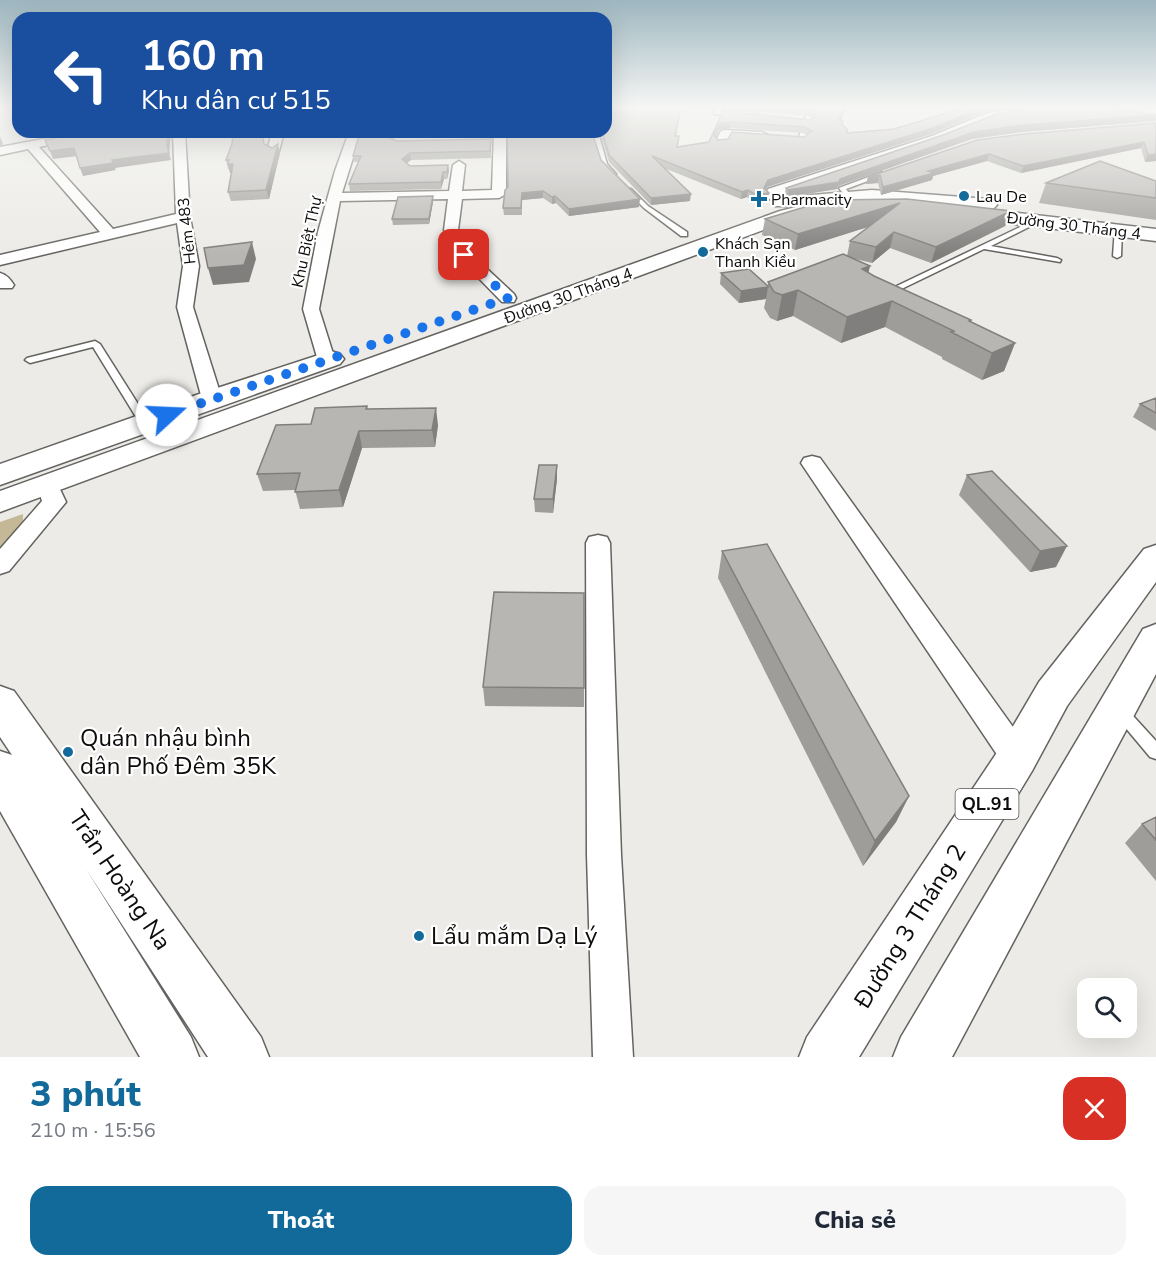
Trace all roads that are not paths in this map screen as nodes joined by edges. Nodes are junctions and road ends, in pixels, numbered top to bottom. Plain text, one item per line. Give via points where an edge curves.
1 (46, 155) edge
2 (180, 155) edge
3 (347, 155) edge
4 (495, 155) edge
5 (602, 155) edge
6 (884, 155) edge
7 (459, 165) dead end
8 (886, 173) edge
9 (618, 179) edge
10 (625, 186) edge
11 (456, 195) junction
12 (848, 196) junction
13 (334, 197) junction
14 (782, 202) junction
15 (183, 217) junction
16 (1037, 221) junction
17 (1110, 226) junction
18 (1156, 226) edge
19 (110, 234) junction
20 (684, 234) junction
21 (1156, 235) edge
22 (984, 247) junction
23 (1117, 256) dead end
24 (0, 260) edge
25 (1057, 260) dead end
26 (508, 298) junction
27 (872, 299) edge
28 (30, 360) dead end
29 (326, 360) junction
30 (212, 399) junction
31 (145, 423) junction
32 (812, 463) dead end
33 (0, 475) edge
34 (48, 486) junction
35 (0, 502) edge
36 (598, 543) dead end
37 (1156, 557) edge
38 (0, 565) edge
39 (1156, 639) edge
40 (0, 703) edge
41 (1116, 707) junction
42 (1156, 752) edge
43 (1017, 758) junction
44 (0, 770) edge
45 (171, 1057) edge
46 (241, 1057) edge
47 (613, 1057) edge
48 (827, 1057) edge
49 (921, 1057) edge

1 - 19 street
2 - 15 street, Hẻm 483
3 - 13 street, Khu Biệt Thự
4 - 11 street via 499,194
5 - 9 lane
6 - 14 street via 773,192
7 - 11 street
8 - 12 lane via 842,188
10 - 20 lane via 646,207
11 - 13 street
11 - 26 street via 451,230 464,255
12 - 14 main road, Đường 30 Tháng 4
12 - 17 main road, Đường 30 Tháng 4 via 912,196
13 - 29 street, Khu Biệt Thự via 311,309
14 - 20 main road, Đường 30 Tháng 4
15 - 19 street
15 - 30 street, Hẻm 483 via 191,266 185,307
16 - 17 main road, Đường 30 Tháng 4
16 - 22 lane
16 - 34 main road, Đường 30 Tháng 4 via 903,206 822,207 787,215
17 - 18 main road, Đường 30 Tháng 4
17 - 21 main road, Đường 30 Tháng 4
17 - 23 lane
19 - 24 street
20 - 26 main road, Đường 30 Tháng 4
22 - 25 lane
22 - 27 lane
26 - 29 main road, Đường 30 Tháng 4
28 - 31 lane via 95,344
29 - 30 main road, Đường 30 Tháng 4
30 - 31 main road, Đường 30 Tháng 4
31 - 33 main road, Đường 30 Tháng 4
32 - 43 street
34 - 35 main road, Đường 30 Tháng 4
34 - 38 street via 54,502
36 - 47 street via 604,855
37 - 43 main road, Đường 3 Tháng 2 / QL.91 via 1053,694
39 - 41 main road
40 - 46 main road, Trần Hoàng Na
41 - 42 lane
41 - 49 main road
43 - 48 main road, Đường 3 Tháng 2 / QL.91
44 - 45 main road, Trần Hoàng Na

